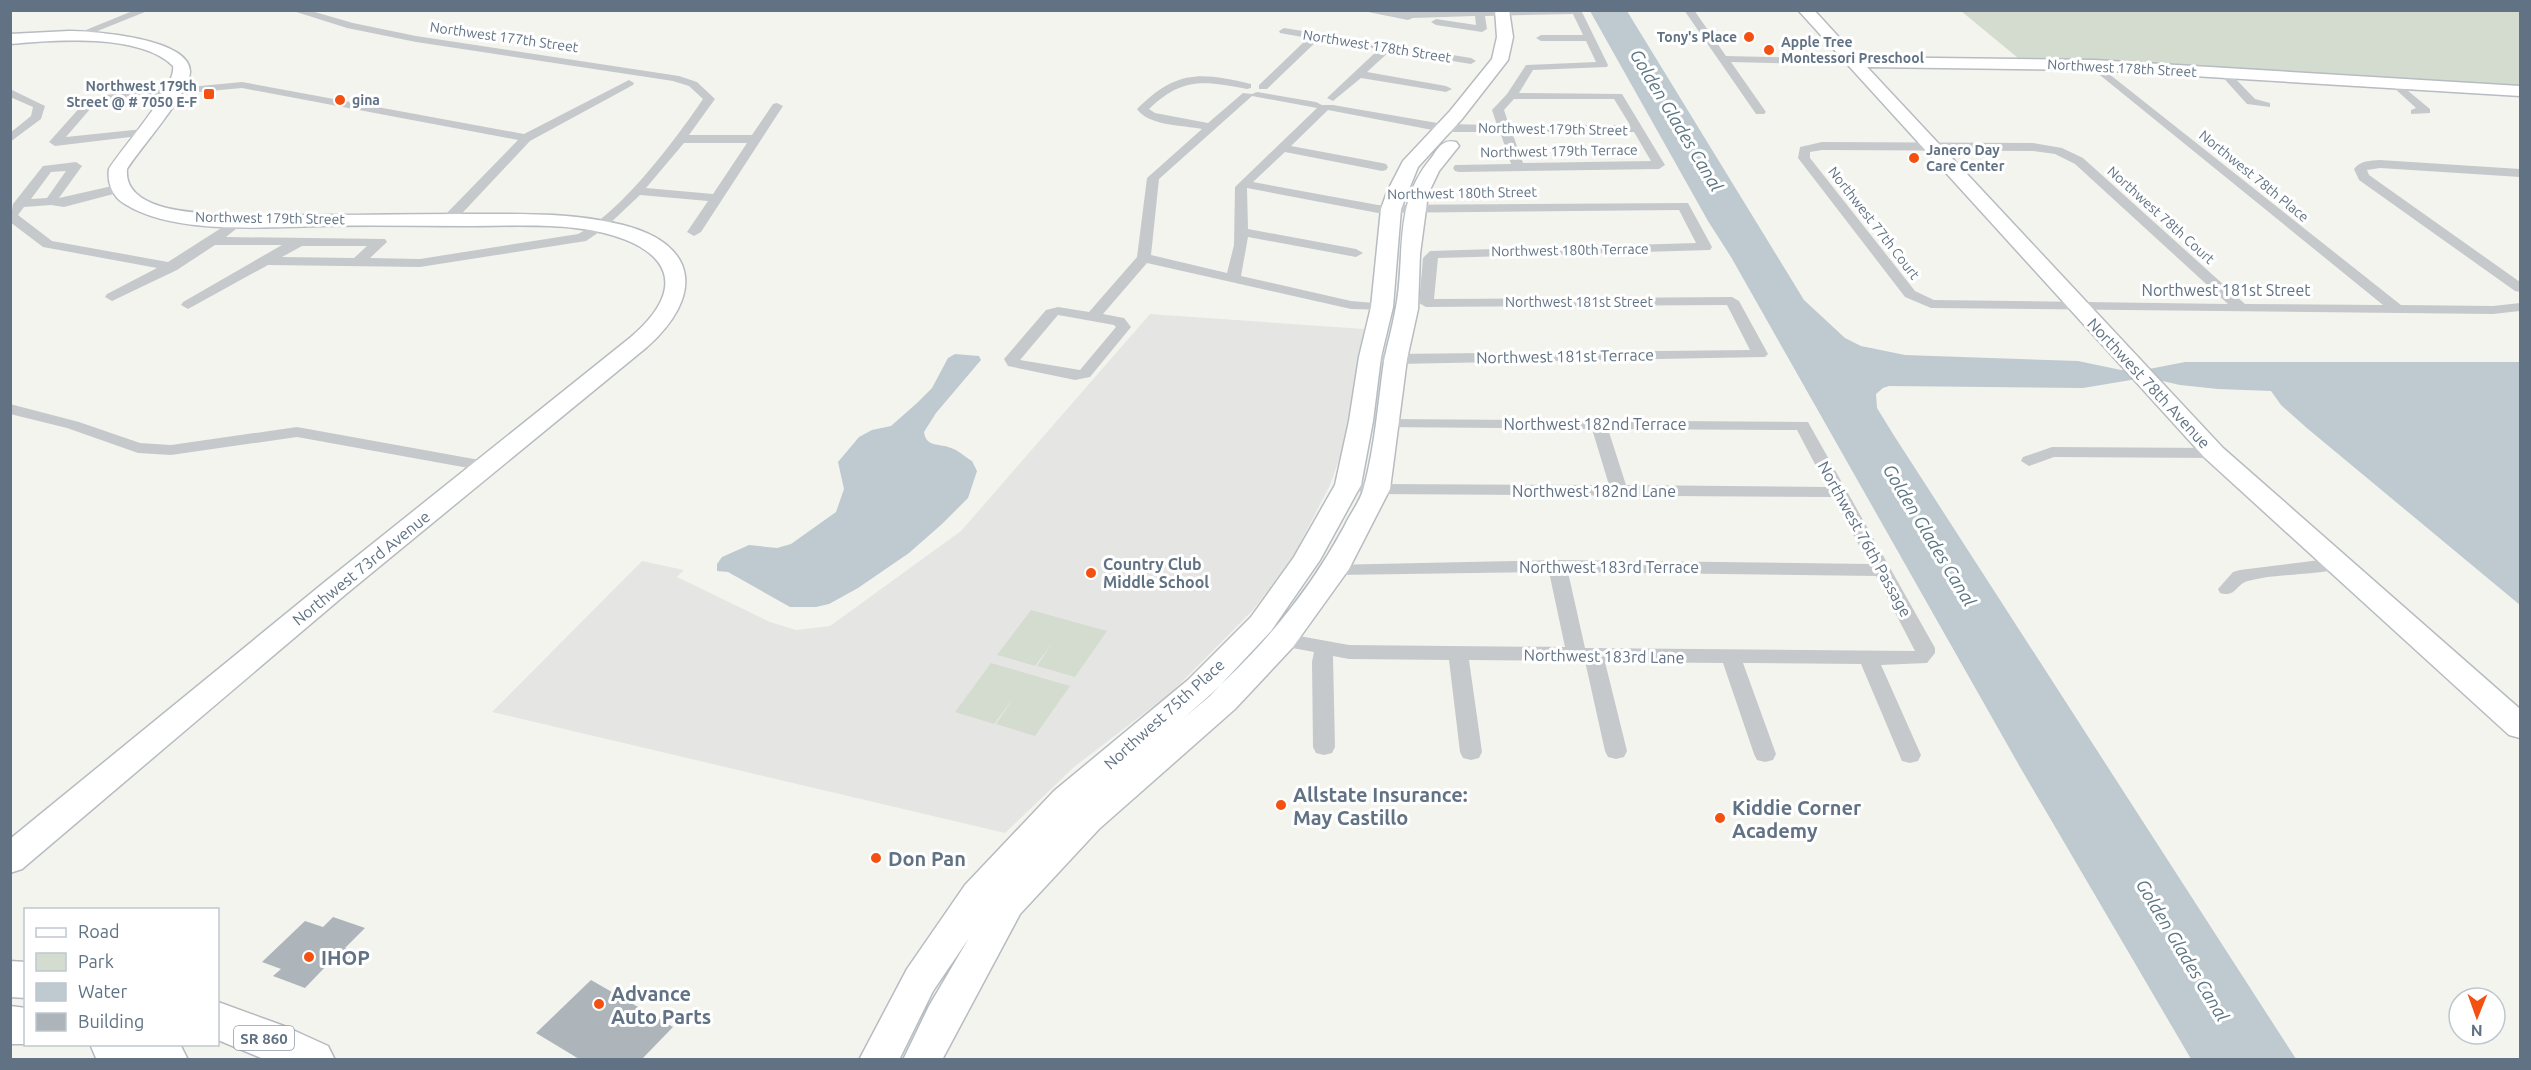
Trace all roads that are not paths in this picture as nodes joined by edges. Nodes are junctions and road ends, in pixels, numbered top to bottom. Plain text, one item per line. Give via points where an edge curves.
1 (145, 10) edge
2 (295, 10) edge
3 (1363, 10) edge
4 (1689, 10) edge
5 (1805, 10) edge
6 (1576, 12) edge
7 (1507, 13) edge
8 (1397, 15) junction
9 (1284, 31) dead end
10 (75, 36) junction
11 (1316, 36) junction
12 (1541, 38) dead end
13 (1590, 38) junction
14 (10, 39) edge
15 (1388, 47) junction
16 (1723, 59) junction
17 (1471, 61) dead end
18 (1852, 62) junction
19 (2094, 65) junction
20 (2224, 73) junction
21 (1360, 74) junction
22 (629, 83) dead end
23 (2396, 84) junction
24 (1446, 89) dead end
25 (175, 90) junction
26 (1253, 91) junction
27 (2520, 91) edge
28 (10, 92) edge
29 (1511, 96) junction
30 (1328, 103) junction
31 (2266, 105) dead end
32 (777, 106) dead end
33 (1760, 112) dead end
34 (2415, 112) dead end
35 (1453, 125) junction
36 (1211, 127) junction
37 (1504, 129) junction
38 (1639, 129) junction
39 (143, 133) junction
40 (525, 138) junction
41 (10, 139) edge
42 (681, 139) junction
43 (755, 139) junction
44 (1927, 145) junction
45 (1282, 148) junction
46 (1518, 166) junction
47 (1382, 168) dead end
48 (1459, 168) dead end
49 (2520, 174) edge
50 (1244, 184) junction
51 (120, 188) junction
52 (638, 190) junction
53 (717, 198) junction
54 (51, 201) junction
55 (19, 204) junction
56 (1403, 209) junction
57 (240, 220) junction
58 (448, 220) junction
59 (600, 226) junction
60 (694, 232) dead end
61 (1241, 232) junction
62 (215, 241) junction
63 (299, 241) junction
64 (1705, 247) joint
65 (1356, 253) dead end
66 (1144, 258) junction
67 (667, 259) joint
68 (265, 261) junction
69 (357, 262) junction
70 (172, 267) junction
71 (1233, 278) junction
72 (2520, 288) edge
73 (112, 297) dead end
74 (1426, 303) joint
75 (1931, 304) joint
76 (188, 305) dead end
77 (1382, 307) junction
78 (2079, 307) junction
79 (2240, 307) junction
80 (2520, 307) edge
81 (2397, 309) junction
82 (1092, 317) junction
83 (1760, 354) joint
84 (1383, 358) junction
85 (10, 409) edge
86 (1388, 424) junction
87 (1598, 424) junction
88 (1802, 425) joint
89 (2214, 453) junction
90 (2029, 461) dead end
91 (485, 466) junction
92 (1348, 485) junction
93 (1377, 489) junction
94 (1619, 491) junction
95 (1840, 492) junction
96 (2336, 564) junction
97 (1557, 567) junction
98 (1335, 569) junction
99 (1883, 570) junction
100 (2227, 589) dead end
101 (1282, 640) junction
102 (1325, 649) junction
103 (1458, 654) junction
104 (1925, 654) joint
105 (1586, 656) junction
106 (1731, 658) junction
107 (1868, 658) junction
108 (2520, 728) edge
109 (1324, 747) dead end
110 (1616, 751) dead end
111 (1471, 752) dead end
112 (1765, 754) dead end
113 (1910, 755) dead end
114 (10, 859) edge
115 (219, 1021) edge
116 (118, 1046) edge
117 (166, 1059) edge
118 (310, 1059) edge
119 (878, 1059) edge
120 (922, 1059) edge

1 - 10 street
2 - 42 street, Northwest 177th Street via 416,39 675,78 693,84 709,99
3 - 8 street
4 - 16 street
5 - 18 street, Northwest 78th Avenue
6 - 7 street
6 - 13 street
7 - 8 street
7 - 8 street
7 - 35 street, Northwest 75th Place via 1500,60
9 - 11 street, Northwest 178th Street
10 - 14 street
10 - 25 street via 130,41 172,57 182,70
11 - 15 street, Northwest 178th Street
11 - 26 street
12 - 13 street
13 - 29 street via 1603,65 1530,67
15 - 17 street, Northwest 178th Street
15 - 21 street
16 - 18 street, Northwest 178th Street
16 - 33 street
18 - 19 street, Northwest 178th Street
18 - 44 street, Northwest 78th Avenue
19 - 20 street, Northwest 178th Street
19 - 81 street, Northwest 78th Place
20 - 23 street, Northwest 178th Street
20 - 31 street via 2251,102
21 - 24 street
21 - 30 street
22 - 40 street
23 - 27 street, Northwest 178th Street
23 - 34 street via 2426,111
25 - 39 street
25 - 39 street via 109,97 87,106 55,142
25 - 40 street via 247,85
26 - 30 street, Northwest 179th Street
26 - 36 street
26 - 36 street, Northwest 179th Street via 1195,85 1187,79 1170,86 1143,109
28 - 41 street via 39,106 37,117
29 - 37 street via 1497,110
29 - 38 street via 1618,96
30 - 35 street, Northwest 179th Street
30 - 45 street
32 - 43 street
35 - 37 street, Northwest 179th Street
35 - 56 street, Northwest 75th Place via 1410,165
36 - 66 street via 1153,178
37 - 38 street, Northwest 179th Street
37 - 46 street
38 - 46 street, Northwest 179th Terrace via 1659,165
39 - 51 street via 118,169
40 - 58 street
42 - 43 street
42 - 52 street
43 - 53 street
44 - 75 street, Northwest 77th Court via 1822,146 1804,150 1804,158 1910,294
44 - 78 street, Northwest 78th Avenue
44 - 79 street, Northwest 78th Court via 2058,151 2079,162
45 - 47 street
45 - 50 street
46 - 48 street, Northwest 179th Terrace
49 - 72 street via 2380,164 2360,169 2363,177
50 - 56 street, Northwest 180th Street via 1378,209
50 - 61 street via 1240,196
51 - 54 street via 64,202
51 - 57 street, Northwest 179th Street via 129,199 169,214
52 - 53 street
52 - 59 street
53 - 60 street
54 - 55 street
54 - 55 street via 76,166 47,169
55 - 70 street via 11,216 48,244
56 - 64 street, Northwest 180th Street via 1683,206
56 - 77 street, Northwest 75th Place
56 - 84 street, Northwest 75th Place via 1407,309
57 - 58 street, Northwest 179th Street
57 - 62 street
58 - 59 street, Northwest 179th Street via 571,221
59 - 67 street, Northwest 179th Street via 636,235
59 - 69 street via 570,241 420,263
61 - 65 street
61 - 71 street
62 - 63 street
62 - 70 street
63 - 68 street
63 - 69 street via 380,242
64 - 74 street, Northwest 180th Terrace via 1435,254 1430,258
66 - 71 street
66 - 82 street
67 - 91 street, Northwest 73rd Avenue via 674,272 674,298 651,331
68 - 69 street
68 - 76 street
70 - 73 street
71 - 77 street
74 - 83 street, Northwest 181st Street via 1731,301
75 - 78 street, Northwest 181st Street
77 - 84 street, Northwest 75th Place
78 - 79 street, Northwest 181st Street
78 - 89 street, Northwest 78th Avenue
79 - 81 street, Northwest 181st Street
80 - 81 street, Northwest 181st Street
82 - 82 street via 1119,321 1124,327 1087,374 1011,362 1051,314 1058,311
83 - 84 street, Northwest 181st Terrace
84 - 86 street, Northwest 75th Place
84 - 92 street, Northwest 75th Place via 1361,421
85 - 91 street via 73,425 138,448 171,450 297,432
86 - 87 street, Northwest 182nd Terrace
86 - 93 street, Northwest 75th Place
87 - 88 street, Northwest 182nd Terrace
87 - 94 street
88 - 95 street, Northwest 76th Passage
89 - 90 street via 2052,452
89 - 96 street, Northwest 78th Avenue
91 - 114 street, Northwest 73rd Avenue
92 - 93 street, Northwest 182nd Lane
92 - 119 street, Northwest 75th Place via 1306,560 1261,624 1199,688 1066,800 978,895 920,980
93 - 94 street, Northwest 182nd Lane
93 - 98 street, Northwest 75th Place
94 - 95 street, Northwest 182nd Lane
95 - 99 street, Northwest 76th Passage
96 - 100 street via 2240,576
96 - 108 street, Northwest 78th Avenue
97 - 98 street, Northwest 183rd Terrace
97 - 99 street, Northwest 183rd Terrace
97 - 105 street
98 - 101 street, Northwest 75th Place
99 - 104 street, Northwest 76th Passage
101 - 102 street, Northwest 183rd Lane
101 - 120 street, Northwest 75th Place via 1224,700 1087,819 1007,904
102 - 103 street, Northwest 183rd Lane
102 - 109 street
103 - 105 street, Northwest 183rd Lane
103 - 111 street
104 - 107 street, Northwest 183rd Lane via 1920,658
105 - 106 street, Northwest 183rd Lane
105 - 110 street
106 - 107 street, Northwest 183rd Lane
106 - 112 street
107 - 113 street
115 - 118 main road, SR 860
116 - 117 main road

